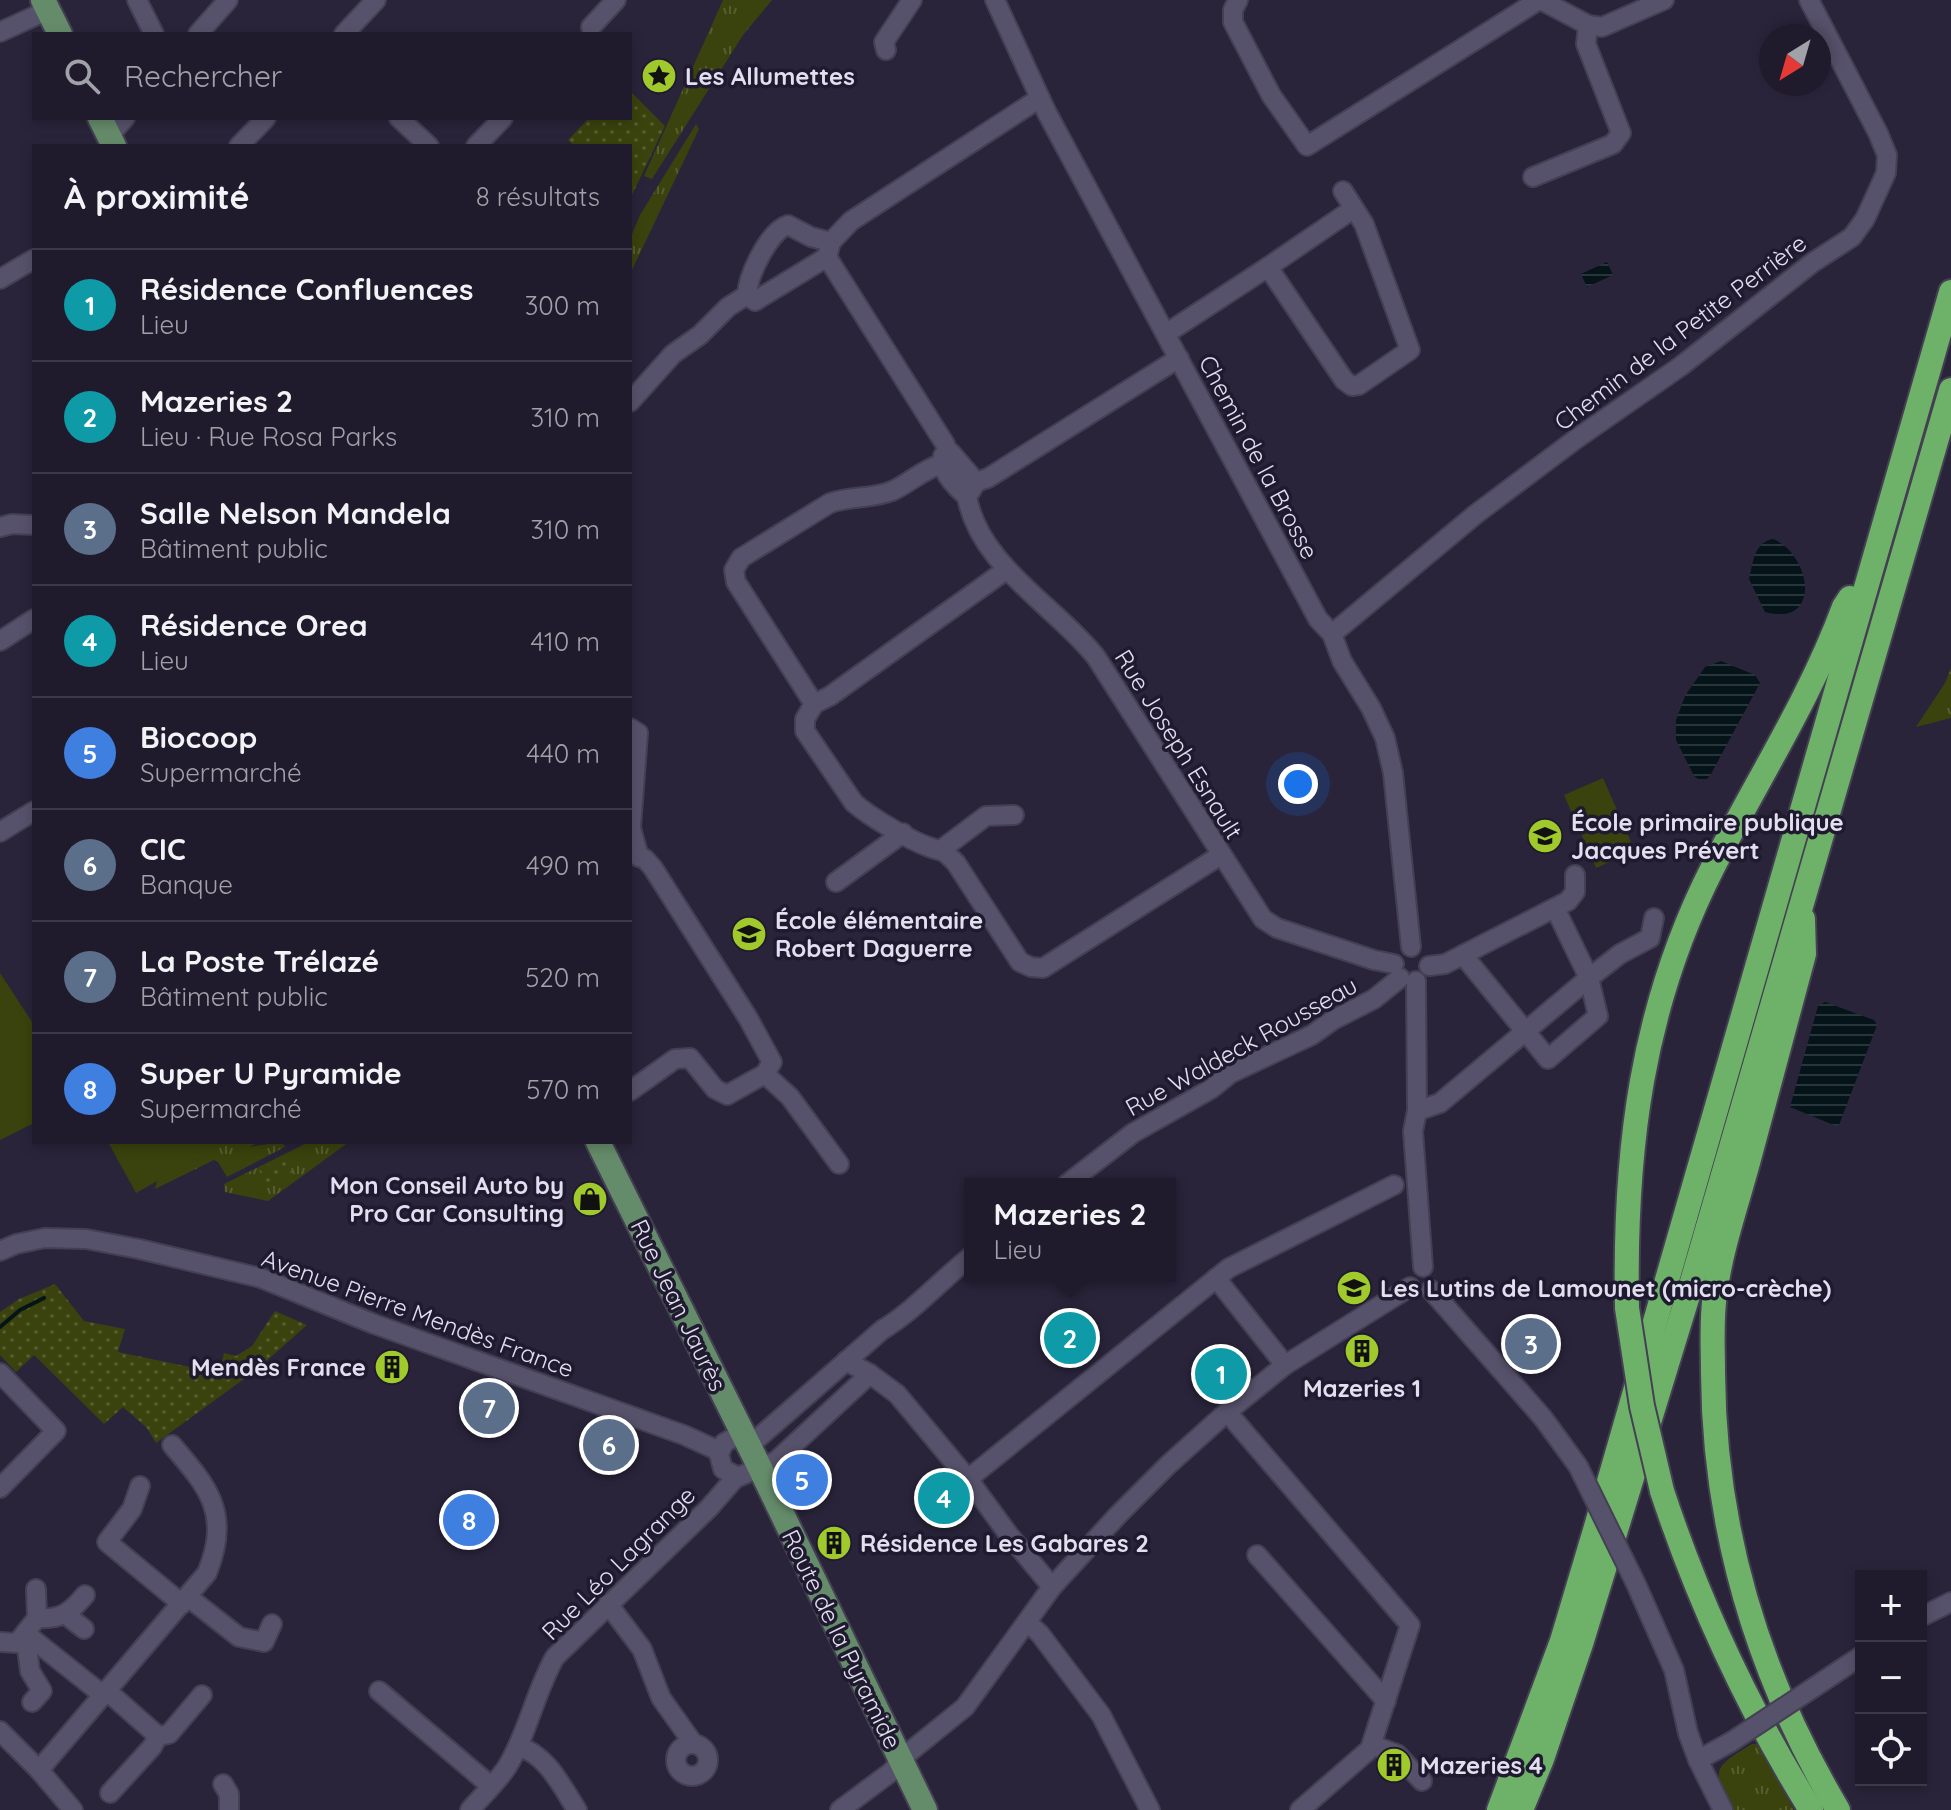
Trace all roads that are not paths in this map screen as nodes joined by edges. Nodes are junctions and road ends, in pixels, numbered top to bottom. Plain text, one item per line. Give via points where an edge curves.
1 (137, 0) edge
2 (228, 0) edge
3 (376, 0) edge
4 (616, 0) edge
5 (912, 0) edge
6 (1540, 0) edge
7 (1664, 0) edge
8 (1809, 0) edge
9 (994, 3) edge
10 (1230, 3) edge
11 (45, 5) edge
12 (1588, 25) junction
13 (591, 27) dead end
14 (0, 32) edge
15 (59, 32) edge
16 (153, 32) edge
17 (200, 32) edge
18 (346, 32) edge
19 (886, 50) dead end
20 (1040, 98) junction
21 (264, 120) edge
22 (401, 120) edge
23 (501, 120) edge
24 (241, 144) edge
25 (427, 144) edge
26 (478, 144) edge
27 (1533, 177) dead end
28 (1343, 191) dead end
29 (1353, 209) junction
30 (829, 249) junction
31 (32, 260) edge
32 (1268, 267) junction
33 (0, 279) edge
34 (1951, 292) edge
35 (747, 295) junction
36 (1167, 333) junction
37 (1179, 358) junction
38 (1951, 390) edge
39 (632, 400) edge
40 (945, 459) junction
41 (971, 487) junction
42 (32, 525) edge
43 (0, 527) edge
44 (1006, 570) junction
45 (1870, 570) junction
46 (32, 620) edge
47 (1332, 634) junction
48 (0, 641) edge
49 (814, 704) junction
50 (632, 729) edge
51 (32, 812) edge
52 (632, 814) edge
53 (1014, 815) dead end
54 (0, 832) edge
55 (903, 833) junction
56 (942, 849) junction
57 (1221, 855) junction
58 (632, 859) edge
59 (1575, 875) dead end
60 (836, 882) dead end
61 (1803, 894) junction
62 (1555, 908) junction
63 (1654, 918) dead end
64 (1411, 947) junction
65 (1463, 955) junction
66 (1429, 966) junction
67 (1403, 974) junction
68 (1589, 978) junction
69 (1525, 1031) junction
70 (765, 1074) junction
71 (632, 1090) edge
72 (1417, 1111) junction
73 (599, 1144) edge
74 (839, 1164) dead end
75 (1075, 1178) edge
76 (1394, 1185) dead end
77 (0, 1251) edge
78 (964, 1262) edge
79 (1423, 1267) junction
80 (1216, 1278) junction
81 (1410, 1287) junction
82 (1431, 1290) junction
83 (846, 1361) junction
84 (1285, 1365) junction
85 (0, 1373) edge
86 (870, 1374) junction
87 (1227, 1412) junction
88 (172, 1445) dead end
89 (719, 1451) junction
90 (752, 1454) junction
91 (736, 1477) junction
92 (968, 1479) junction
93 (140, 1486) dead end
94 (0, 1488) edge
95 (1257, 1555) dead end
96 (1052, 1587) junction
97 (36, 1589) dead end
98 (85, 1595) dead end
99 (185, 1600) junction
100 (1951, 1602) edge
101 (608, 1604) junction
102 (65, 1614) junction
103 (1927, 1614) edge
104 (1027, 1622) junction
105 (272, 1624) dead end
106 (31, 1625) junction
107 (84, 1629) dead end
108 (0, 1642) edge
109 (1855, 1660) edge
110 (379, 1691) dead end
111 (105, 1693) junction
112 (202, 1695) dead end
113 (1386, 1701) junction
114 (32, 1702) dead end
115 (0, 1731) edge
116 (158, 1736) junction
117 (693, 1743) dead end
118 (1372, 1745) junction
119 (518, 1746) junction
120 (901, 1760) junction
121 (1698, 1760) junction
122 (39, 1770) junction
123 (1422, 1781) dead end
124 (223, 1784) dead end
125 (491, 1786) junction
126 (110, 1793) dead end
127 (73, 1810) edge
128 (229, 1810) edge
129 (470, 1810) edge
130 (577, 1810) edge
131 (840, 1810) edge
132 (925, 1810) edge
133 (1150, 1810) edge
134 (1300, 1810) edge
135 (1499, 1810) edge
136 (1521, 1810) edge
137 (1723, 1810) edge
138 (1811, 1810) edge
139 (1838, 1810) edge

1 - 16 street
2 - 17 street
3 - 18 street
4 - 13 street
5 - 19 street via 884,42
6 - 10 street via 1307,146 1271,95 1233,22
6 - 12 street
7 - 12 street via 1602,27
8 - 47 street, Chemin de la Petite Perrière via 1887,155 1883,182 1858,230 1489,505
9 - 20 street, Chemin de la Brosse
11 - 14 street
11 - 15 main road
12 - 27 street via 1586,44 1621,133 1613,144
20 - 30 street via 851,221
20 - 36 street, Chemin de la Brosse
21 - 24 street
22 - 25 street
23 - 26 street
28 - 29 street
29 - 32 street
29 - 32 street via 1364,224 1410,350 1359,385 1344,380
30 - 35 street via 755,301
30 - 35 street via 788,225 779,228 748,278
30 - 40 street via 945,444
31 - 33 street
32 - 36 street
34 - 45 highway
35 - 39 street via 673,354
36 - 37 street, Chemin de la Brosse
37 - 41 street
37 - 47 street, Chemin de la Brosse via 1318,619
38 - 61 highway
40 - 41 street, Rue Joseph Esnault via 959,490
40 - 49 street via 891,491 830,503 741,558 734,570 736,582
41 - 44 street, Rue Joseph Esnault via 968,505
42 - 43 street
44 - 49 street
44 - 57 street, Rue Joseph Esnault via 1096,657
45 - 135 highway via 1571,1612
45 - 138 highway, bridge via 1844,607 1811,686 1686,926 1650,1035 1632,1137 1625,1233 1627,1308 1662,1491 1728,1658 1778,1758
46 - 48 street
47 - 64 street, Chemin de la Brosse via 1385,738
49 - 55 street via 805,731 854,803
50 - 52 street via 638,733
51 - 54 street
53 - 56 street via 986,816
55 - 56 street
55 - 60 street
56 - 57 street via 1020,962 1043,968
57 - 67 street, Rue Joseph Esnault via 1263,919
58 - 70 street via 645,859 653,868 769,1055 772,1062
59 - 62 street via 1575,892
61 - 136 highway via 1581,1644
61 - 139 highway via 1804,954 1715,1295 1713,1414 1730,1537 1764,1658 1779,1698
62 - 65 street
62 - 68 street
63 - 68 street via 1650,938
64 - 66 street via 1422,950
64 - 67 street via 1401,950
65 - 66 street
65 - 69 street
66 - 67 street via 1425,976
67 - 72 street
67 - 75 street, Rue Waldeck Rousseau via 1374,999 1231,1073 1133,1133
68 - 69 street
68 - 69 street via 1598,1016 1548,1059
69 - 72 street via 1440,1103
70 - 71 street via 727,1095 715,1089 695,1061 682,1058
70 - 74 street via 790,1097
72 - 79 street via 1413,1131
73 - 90 main road, Rue Jean Jaurès
76 - 80 street
77 - 89 street, Avenue Pierre Mendès France via 45,1238 86,1239 261,1278
78 - 83 street
79 - 81 street via 1410,1275
79 - 82 street via 1434,1274
80 - 84 street
80 - 92 street
81 - 82 street via 1420,1294
81 - 84 street
82 - 121 street, bridge via 1578,1466 1674,1670
83 - 86 street
83 - 90 street
84 - 87 street
85 - 94 street via 56,1431
86 - 90 street via 776,1461
86 - 92 street via 897,1394
87 - 96 street via 1119,1514
87 - 113 street via 1409,1622
88 - 99 street via 210,1492 218,1537 207,1573
89 - 90 street via 726,1441
89 - 91 street via 721,1467
90 - 91 street via 744,1476
90 - 120 main road, Route de la Pyramide
91 - 101 street, Rue Léo Lagrange
92 - 96 street
93 - 99 street via 132,1509 107,1542
95 - 113 street
96 - 104 street
97 - 106 street
98 - 102 street
99 - 105 street via 239,1637 264,1642
99 - 111 street
100 - 103 street
101 - 117 street via 637,1641 661,1698
101 - 119 street, Rue Léo Lagrange via 555,1657
102 - 106 street
102 - 107 street
104 - 120 street via 965,1707
104 - 133 street via 1101,1715
106 - 108 street via 17,1643
106 - 111 street
106 - 114 street via 30,1671 42,1691
109 - 121 street, bridge
110 - 125 street
111 - 116 street
111 - 122 street
112 - 116 street via 169,1734
113 - 118 street
115 - 122 street
116 - 126 street
118 - 123 street via 1397,1754
118 - 134 street
119 - 125 street, Rue Léo Lagrange
119 - 130 street via 543,1760
120 - 131 street
120 - 132 main road, Route de la Pyramide
121 - 137 street
122 - 127 street
124 - 128 street
125 - 129 street, Rue Léo Lagrange

